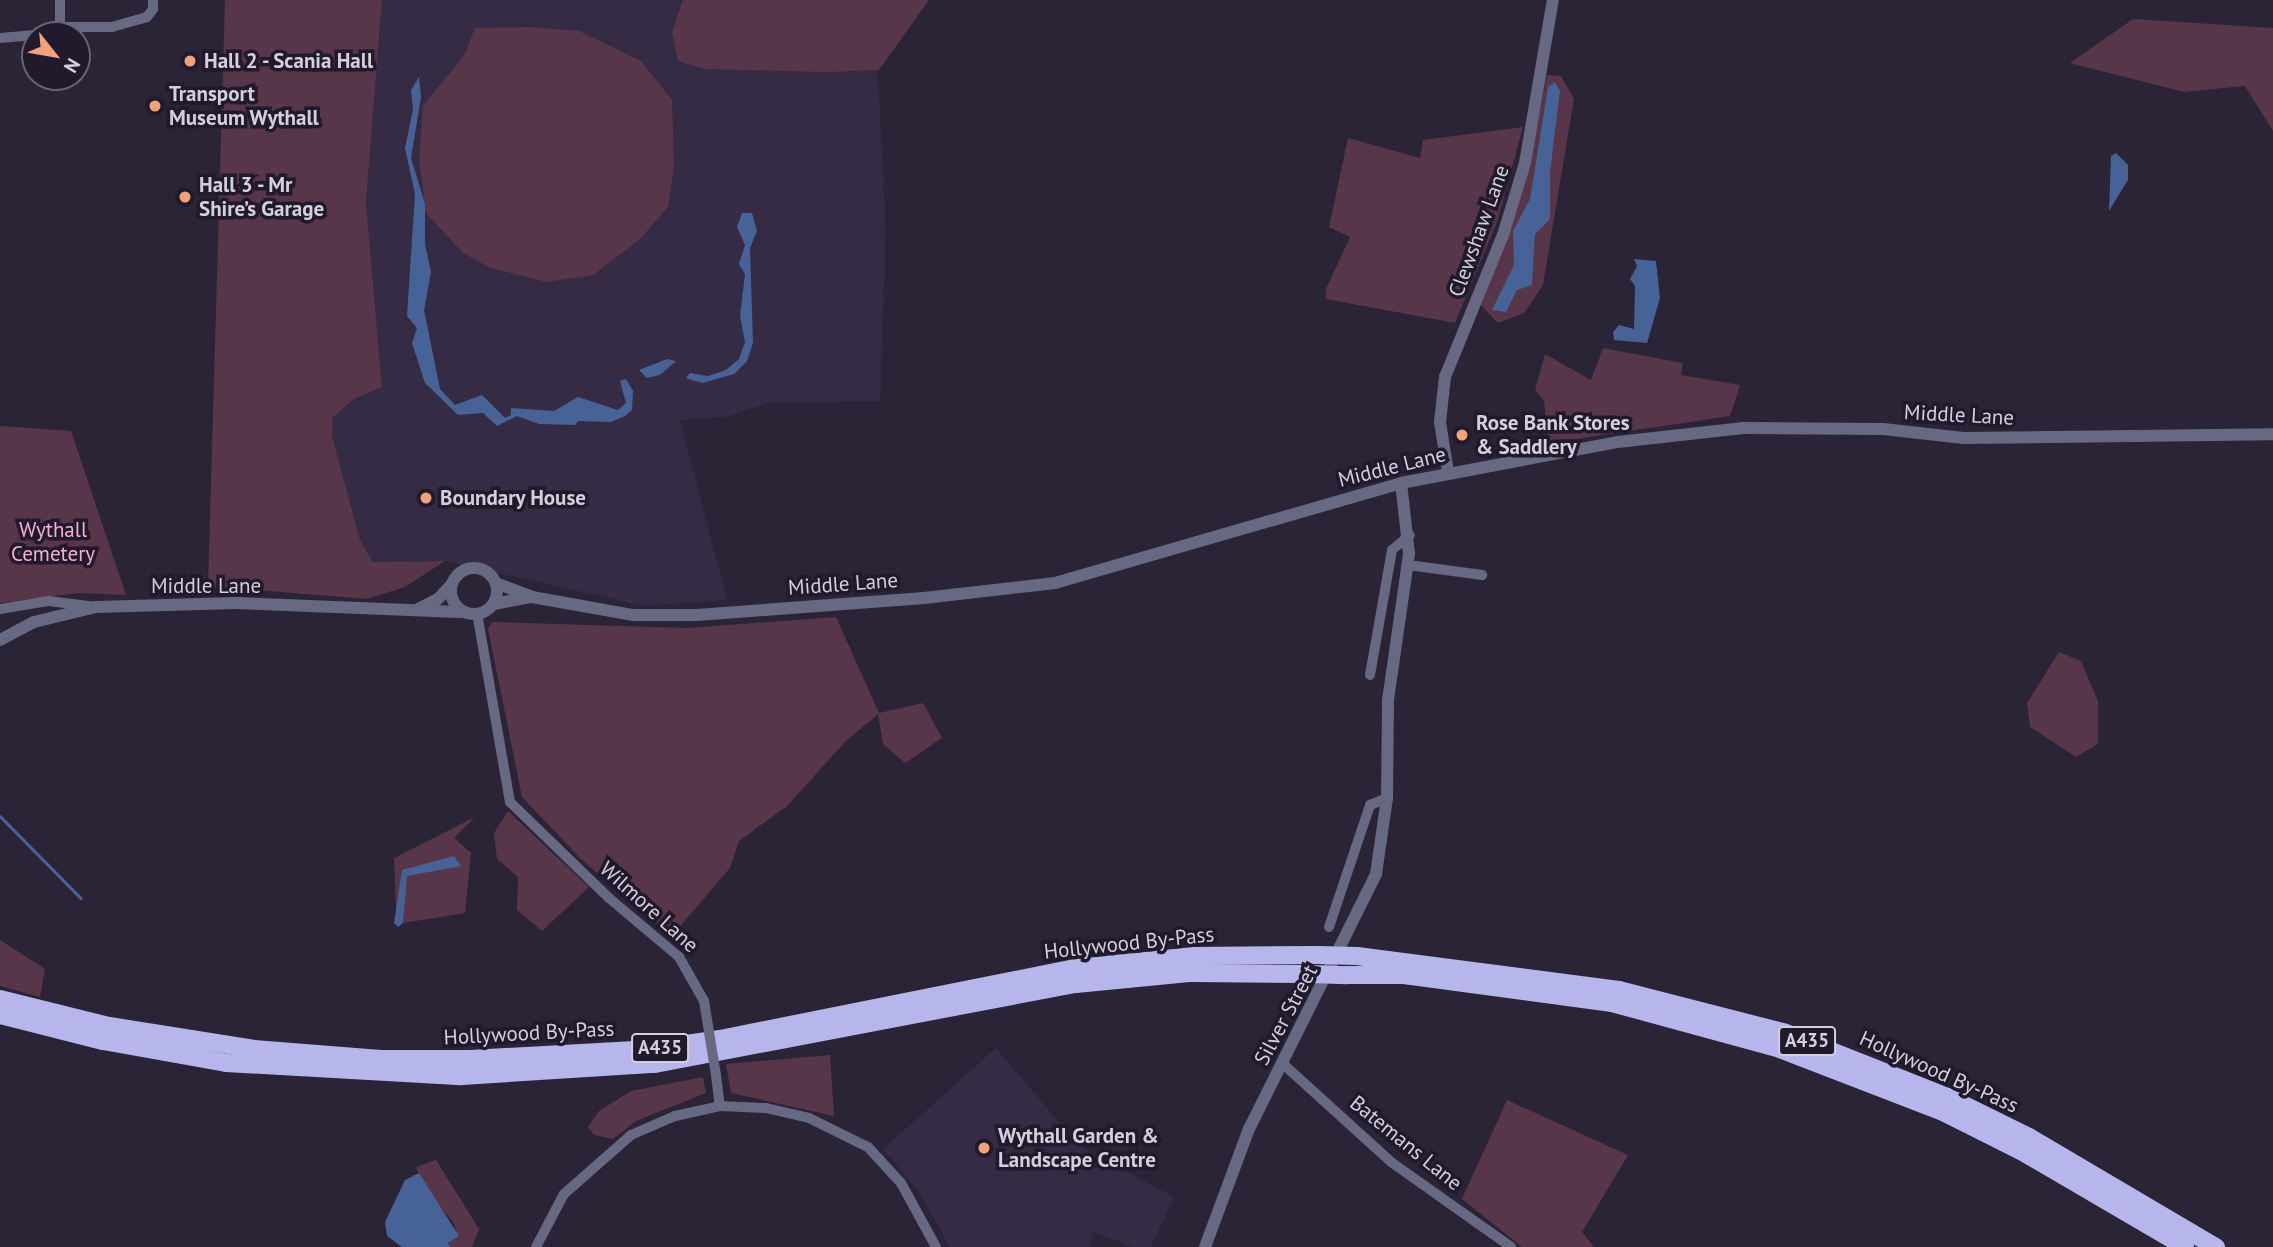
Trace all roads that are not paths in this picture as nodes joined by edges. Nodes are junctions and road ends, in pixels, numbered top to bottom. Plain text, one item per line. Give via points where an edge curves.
1 (60, 0) edge
2 (153, 0) edge
3 (1553, 0) edge
4 (60, 21) edge
5 (91, 27) edge
6 (21, 36) edge
7 (0, 37) edge
8 (2273, 434) edge
9 (1448, 472) junction
10 (1401, 483) junction
11 (1409, 535) junction
12 (1408, 565) junction
13 (1482, 575) dead end
14 (496, 583) junction
15 (451, 584) junction
16 (532, 597) junction
17 (495, 604) junction
18 (96, 607) junction
19 (0, 609) edge
20 (418, 609) junction
21 (471, 613) junction
22 (0, 640) edge
23 (1370, 675) dead end
24 (1387, 798) junction
25 (1329, 927) dead end
26 (0, 999) edge
27 (0, 1015) edge
28 (1282, 1063) junction
29 (720, 1106) junction
30 (536, 1247) edge
31 (936, 1247) edge
32 (1205, 1247) edge
33 (1511, 1247) edge
34 (2185, 1247) edge
35 (2216, 1247) edge

1 - 4 street
2 - 5 street via 151,14 112,27
3 - 9 street, Clewshaw Lane via 1524,163 1503,235 1445,377 1440,422
6 - 7 street
8 - 9 street, Middle Lane via 1963,438 1882,429 1743,428 1618,442
9 - 10 street, Middle Lane
10 - 11 street, Silver Street
10 - 16 street, Middle Lane via 1094,574 1003,590 665,615 605,612
11 - 12 street, Silver Street
11 - 23 street via 1392,550
12 - 13 street
12 - 24 street, Silver Street via 1388,700
14 - 15 street, Middle Lane via 477,569 456,575
14 - 16 street, Middle Lane
14 - 17 street
15 - 20 street, Middle Lane via 439,599
15 - 21 street via 454,604
16 - 17 street, Middle Lane
17 - 21 street, Middle Lane
18 - 19 street via 49,601
18 - 20 street, Middle Lane via 237,603
18 - 22 street, Middle Lane via 34,622
20 - 21 street, Middle Lane
21 - 29 street, Wilmore Lane, bridge via 510,802 609,898 679,957 704,1001
24 - 25 street via 1370,805
24 - 28 street, Silver Street via 1376,874
26 - 35 highway, Hollywood By-Pass / A435, bridge via 109,1026 254,1049 381,1059 470,1059 653,1049 720,1039 1076,968 1194,956 1357,956 1619,990 1786,1033 1948,1097 2029,1137
27 - 34 highway, Hollywood By-Pass / A435, bridge via 103,1041 226,1063 461,1076 655,1064 1076,984 1191,973 1404,975 1612,1003 1780,1049 1941,1111 2032,1157
28 - 32 street, Silver Street via 1249,1129
28 - 33 street, Batemans Lane via 1391,1162
29 - 30 street via 675,1116 631,1135 564,1194
29 - 31 street via 766,1108 809,1118 868,1147 901,1183

